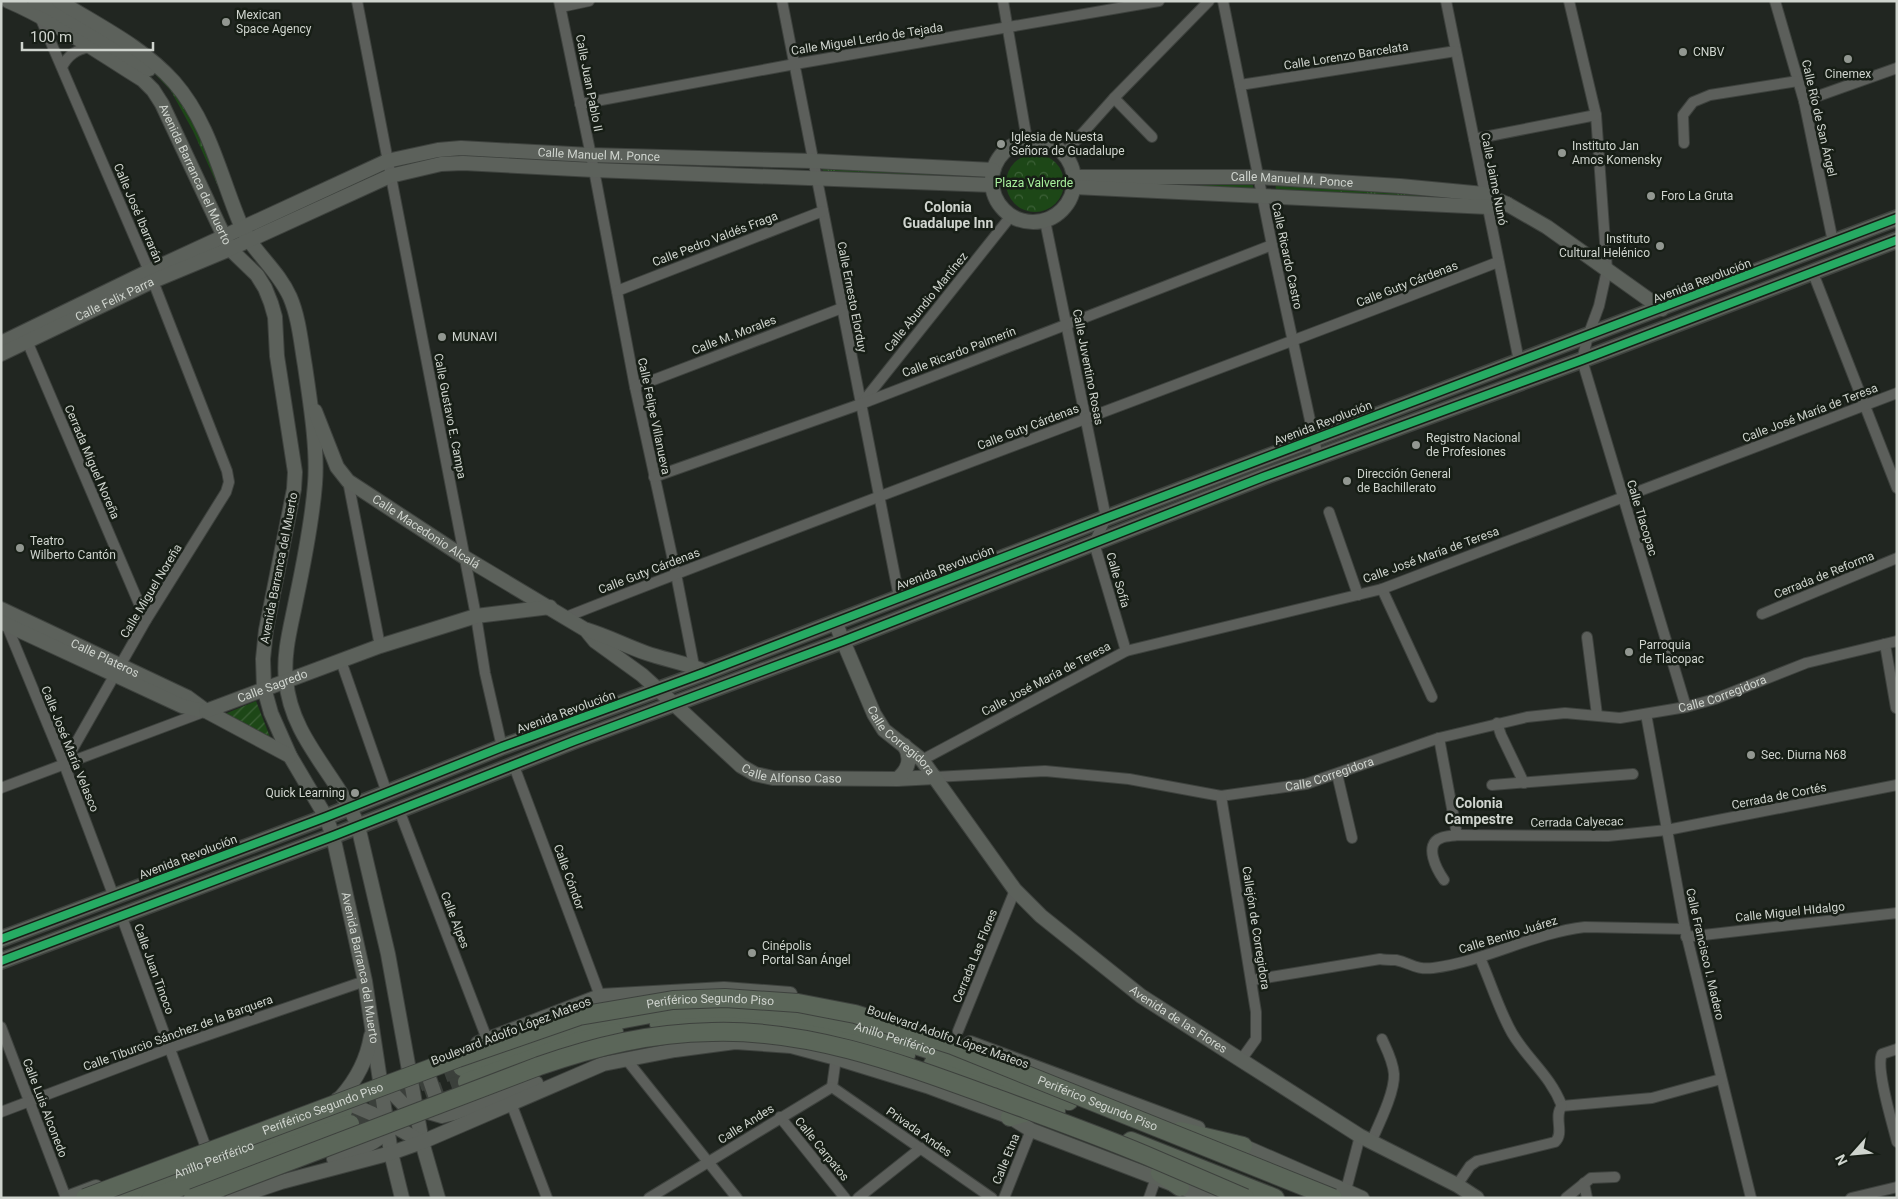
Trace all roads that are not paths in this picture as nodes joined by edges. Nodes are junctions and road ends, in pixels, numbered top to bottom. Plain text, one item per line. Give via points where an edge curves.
1 (9, 1) edge
2 (35, 1) edge
3 (59, 1) edge
4 (357, 1) edge
5 (589, 1) edge
6 (782, 1) edge
7 (1003, 1) edge
8 (1159, 1) edge
9 (1209, 1) edge
10 (1223, 1) edge
11 (1446, 1) edge
12 (1569, 1) edge
13 (1775, 1) edge
14 (1, 3) edge
15 (560, 4) edge
16 (40, 17) junction
17 (1008, 28) junction
18 (89, 47) junction
19 (1456, 51) junction
20 (795, 64) junction
21 (62, 67) junction
22 (1897, 68) edge
23 (172, 80) junction
24 (1798, 81) junction
25 (1240, 85) junction
26 (1114, 98) junction
27 (1804, 101) junction
28 (580, 104) junction
29 (1596, 115) junction
30 (1152, 137) dead end
31 (1474, 139) junction
32 (1027, 140) junction
33 (1684, 142) dead end
34 (1064, 154) junction
35 (590, 156) junction
36 (813, 160) junction
37 (387, 161) junction
38 (594, 170) junction
39 (993, 170) junction
40 (390, 176) junction
41 (1258, 177) junction
42 (816, 178) junction
43 (1074, 182) junction
44 (992, 185) junction
45 (1262, 197) junction
46 (1486, 201) junction
47 (823, 211) junction
48 (1011, 216) junction
49 (1897, 218) edge
50 (1045, 221) junction
51 (245, 235) junction
52 (1897, 240) edge
53 (1833, 242) junction
54 (222, 243) junction
55 (1272, 245) junction
56 (1498, 262) junction
57 (1607, 270) junction
58 (1812, 273) junction
59 (151, 276) junction
60 (1728, 282) junction
61 (617, 291) junction
62 (1736, 301) junction
63 (842, 308) junction
64 (1662, 308) junction
65 (1066, 324) junction
66 (1588, 336) junction
67 (27, 342) junction
68 (1292, 342) junction
69 (1, 343) edge
70 (1, 354) edge
71 (1582, 360) junction
72 (1519, 361) junction
73 (635, 387) junction
74 (1896, 395) edge
75 (309, 396) junction
76 (861, 404) junction
77 (1864, 406) junction
78 (1085, 418) junction
79 (1314, 439) junction
80 (1318, 457) junction
81 (654, 477) junction
82 (348, 481) junction
83 (230, 482) joint
84 (1897, 488) edge
85 (881, 497) junction
86 (1622, 497) junction
87 (1329, 512) dead end
88 (1106, 518) junction
89 (1094, 543) junction
90 (464, 557) junction
91 (1897, 558) edge
92 (279, 568) junction
93 (302, 572) junction
94 (676, 574) junction
95 (1382, 589) junction
96 (1358, 595) junction
97 (899, 597) junction
98 (550, 607) junction
99 (1762, 614) dead end
100 (476, 616) junction
101 (566, 616) junction
102 (2, 619) edge
103 (146, 620) junction
104 (835, 622) junction
105 (586, 630) junction
106 (1587, 637) dead end
107 (842, 641) junction
108 (1897, 641) edge
109 (1885, 644) junction
110 (380, 646) junction
111 (1126, 650) junction
112 (655, 656) junction
113 (341, 661) junction
114 (700, 669) junction
115 (118, 670) junction
116 (642, 675) junction
117 (286, 680) junction
118 (264, 688) junction
119 (658, 690) junction
120 (1432, 698) dead end
121 (674, 704) junction
122 (1686, 707) junction
123 (1896, 708) edge
124 (206, 711) junction
125 (1646, 714) junction
126 (1597, 715) junction
127 (1497, 723) junction
128 (1439, 738) junction
129 (904, 744) junction
130 (502, 747) junction
131 (290, 756) junction
132 (922, 760) junction
133 (64, 764) junction
134 (514, 766) junction
135 (1337, 774) junction
136 (1633, 774) dead end
137 (935, 776) junction
138 (916, 778) junction
139 (897, 779) junction
140 (1524, 783) junction
141 (1492, 785) dead end
142 (1897, 786) edge
143 (1, 788) edge
144 (387, 793) junction
145 (1221, 796) junction
146 (351, 808) junction
147 (399, 810) junction
148 (326, 817) junction
149 (358, 826) junction
150 (1667, 830) junction
151 (1457, 835) junction
152 (333, 836) junction
153 (1352, 838) dead end
154 (1444, 880) dead end
155 (1015, 890) junction
156 (114, 897) junction
157 (1897, 913) edge
158 (121, 915) junction
159 (1685, 933) junction
160 (1, 939) edge
161 (1480, 958) junction
162 (1, 961) edge
163 (1252, 980) junction
164 (365, 981) junction
165 (739, 990) junction
166 (600, 996) junction
167 (707, 1015) junction
168 (1, 1027) edge
169 (372, 1028) junction
170 (958, 1031) dead end
171 (487, 1039) junction
172 (1382, 1039) dead end
173 (735, 1042) junction
174 (170, 1048) junction
175 (1897, 1049) edge
176 (841, 1053) junction
177 (440, 1058) junction
178 (626, 1059) junction
179 (1241, 1060) junction
180 (603, 1064) junction
181 (410, 1070) junction
182 (465, 1075) tunnel mouth
183 (1721, 1079) junction
184 (381, 1081) junction
185 (832, 1087) junction
186 (29, 1101) junction
187 (511, 1103) junction
188 (410, 1106) junction
189 (1562, 1106) junction
190 (1045, 1107) junction
191 (345, 1108) junction
192 (1, 1112) edge
193 (1107, 1115) junction
194 (442, 1116) junction
195 (780, 1117) junction
196 (1010, 1117) junction
197 (389, 1126) junction
198 (1031, 1130) junction
199 (1365, 1139) junction
200 (422, 1142) junction
201 (1897, 1142) edge
202 (370, 1144) junction
203 (205, 1145) junction
204 (1243, 1146) junction
205 (921, 1148) junction
206 (390, 1153) junction
207 (709, 1162) junction
208 (1158, 1175) junction
209 (1615, 1177) dead end
210 (281, 1182) junction
211 (1584, 1183) junction
212 (1456, 1185) junction
213 (1180, 1187) joint
214 (1897, 1187) edge
215 (1339, 1194) edge
216 (67, 1198) edge
217 (85, 1198) edge
218 (113, 1198) edge
219 (151, 1198) edge
220 (193, 1198) edge
221 (233, 1198) edge
222 (402, 1198) edge
223 (438, 1198) edge
224 (547, 1198) edge
225 (650, 1198) edge
226 (737, 1198) edge
227 (845, 1198) edge
228 (858, 1198) edge
229 (992, 1198) edge
230 (1004, 1198) edge
231 (1149, 1198) edge
232 (1209, 1198) edge
233 (1245, 1198) edge
234 (1275, 1198) edge
235 (1311, 1198) edge
236 (1362, 1198) edge
237 (1477, 1198) edge
238 (1566, 1198) edge
239 (1587, 1198) edge
240 (1751, 1198) edge
241 (1851, 1198) edge

1 - 14 main road
1 - 16 main road, Avenida Barranca del Muerto
2 - 23 main road
3 - 23 main road, Avenida Barranca del Muerto via 136,49
4 - 37 street, Calle Gustavo E. Campa
5 - 15 street
6 - 20 street, Calle Ernesto Elorduy
7 - 17 street
8 - 17 street, Calle Miguel Lerdo de Tejada
9 - 26 street
10 - 25 street, Calle Ricardo Castro
11 - 19 street, Calle Jaime Nunó
12 - 29 street
13 - 24 street, Calle Río de San Ángel
15 - 28 street, Calle Juan Pablo II
16 - 18 main road, Avenida Barranca del Muerto
16 - 21 street, Calle José Ibarrarán
17 - 20 street, Calle Miguel Lerdo de Tejada
17 - 32 street
18 - 21 street via 72,53
18 - 54 main road, Avenida Barranca del Muerto via 143,80 153,90 214,216
19 - 25 street, Calle Lorenzo Barcelata
19 - 31 street, Calle Jaime Nunó
20 - 28 street, Calle Miguel Lerdo de Tejada
20 - 36 street, Calle Ernesto Elorduy
21 - 59 street, Calle José Ibarrarán
22 - 27 street
23 - 51 main road, Avenida Barranca del Muerto via 187,97 203,125
24 - 27 street, Calle Río de San Ángel
24 - 33 street via 1710,95 1693,102 1683,115
25 - 41 street, Calle Ricardo Castro
26 - 30 street
26 - 34 street
27 - 53 street, Calle Río de San Ángel
28 - 35 street, Calle Juan Pablo II
29 - 31 street
29 - 57 street
31 - 46 street, Calle Jaime Nunó
32 - 34 main road via 1049,142
32 - 39 main road via 1004,152
34 - 43 main road
35 - 36 main road, Calle Manuel M. Ponce
35 - 37 main road, Calle Manuel M. Ponce via 461,148
35 - 38 street, Calle Juan Pablo II
36 - 39 main road, Calle Manuel M. Ponce
36 - 42 street, Calle Ernesto Elorduy
37 - 40 street, Calle Gustavo E. Campa
37 - 51 main road, Calle Manuel M. Ponce
38 - 40 main road, Calle Manuel M. Ponce via 463,163 442,164
38 - 42 main road, Calle Manuel M. Ponce
38 - 61 street, Calle Felipe Villanueva
39 - 44 main road
40 - 51 main road, Calle Manuel M. Ponce
40 - 90 street, Calle Gustavo E. Campa
41 - 43 main road, Calle Manuel M. Ponce
41 - 45 street, Calle Ricardo Castro
41 - 46 main road, Calle Manuel M. Ponce via 1400,186
42 - 44 main road, Calle Manuel M. Ponce
42 - 47 street, Calle Ernesto Elorduy
43 - 45 main road, Calle Manuel M. Ponce
43 - 50 main road via 1070,201 1061,212
44 - 48 main road via 999,204
45 - 46 main road, Calle Manuel M. Ponce
45 - 55 street, Calle Ricardo Castro
46 - 56 street, Calle Jaime Nunó
46 - 57 main road, Calle Manuel M. Ponce via 1507,204
47 - 61 street, Calle Pedro Valdés Fraga
47 - 63 street, Calle Ernesto Elorduy
48 - 50 main road via 1030,222
48 - 76 street, Calle Abundio Martínez
49 - 53 main road, Avenida Revolución
50 - 65 street, Calle Juventino Rosas
51 - 54 main road, Calle Manuel M. Ponce
51 - 75 main road, Avenida Barranca del Muerto via 290,297 297,317
52 - 58 main road
53 - 60 main road, Avenida Revolución
54 - 59 main road, Calle Felix Parra
54 - 92 main road, Avenida Barranca del Muerto via 257,276 265,288 275,317 295,472
55 - 65 street, Calle Ricardo Palmerín
55 - 68 street, Calle Ricardo Castro
56 - 68 street, Calle Guty Cárdenas
56 - 72 street, Calle Jaime Nunó
57 - 64 main road, Calle Manuel M. Ponce
57 - 66 street
58 - 62 main road
58 - 77 street
59 - 67 main road, Calle Felix Parra
59 - 69 main road, Calle Felix Parra
59 - 83 street, Calle José Ibarrarán
60 - 62 main road
60 - 64 main road, Avenida Revolución
61 - 73 street, Calle Felipe Villanueva
62 - 71 main road
63 - 73 street, Calle M. Morales
63 - 76 street, Calle Ernesto Elorduy
64 - 66 main road, Avenida Revolución
65 - 76 street, Calle Ricardo Palmerín
65 - 78 street, Calle Juventino Rosas
66 - 71 street
66 - 72 main road, Avenida Revolución
67 - 70 main road, Calle Felix Parra
67 - 103 street, Cerrada Miguel Noreña
68 - 78 street, Calle Guty Cárdenas
68 - 79 street, Calle Ricardo Castro
71 - 80 main road
71 - 86 street, Calle Tlacopac
72 - 79 main road, Avenida Revolución
73 - 81 street, Calle Felipe Villanueva
74 - 77 street, Calle José María de Teresa
75 - 82 main road, Calle Macedonio Alcalá via 337,467
75 - 93 main road, Avenida Barranca del Muerto via 316,476
76 - 81 street, Calle Ricardo Palmerín
76 - 85 street, Calle Ernesto Elorduy
77 - 84 street
77 - 86 street, Calle José María de Teresa
78 - 85 street, Calle Guty Cárdenas
78 - 88 street, Calle Juventino Rosas
79 - 80 street, Calle Ricardo Castro
79 - 88 main road, Avenida Revolución
80 - 89 main road
81 - 94 street, Calle Felipe Villanueva
82 - 90 main road, Calle Macedonio Alcalá
82 - 110 street
83 - 103 street, Calle Miguel Noreña
85 - 94 street, Calle Guty Cárdenas
85 - 97 street, Calle Ernesto Elorduy
86 - 95 street, Calle José María de Teresa
86 - 122 street, Calle Tlacopac
87 - 96 street
88 - 89 street, Calle Sofía
88 - 97 main road, Avenida Revolución
89 - 107 main road
89 - 111 street, Calle Sofía
90 - 98 main road, Calle Macedonio Alcalá
90 - 100 street, Calle Gustavo E. Campa
91 - 99 street, Cerrada de Reforma
92 - 93 main road
92 - 118 main road, Avenida Barranca del Muerto via 266,630
93 - 117 main road, Avenida Barranca del Muerto via 287,646
94 - 101 street, Calle Guty Cárdenas
94 - 114 street, Calle Felipe Villanueva
95 - 96 street, Calle José María de Teresa
95 - 120 street
96 - 111 street, Calle José María de Teresa
97 - 104 main road, Avenida Revolución
98 - 100 main road, Calle Sagredo
98 - 101 main road, Calle Macedonio Alcalá
100 - 110 main road, Calle Sagredo
100 - 130 street, Calle Gustavo E. Campa
101 - 105 main road, Calle Macedonio Alcalá
102 - 115 main road, Calle Plateros
102 - 133 street, Calle José María Velasco
103 - 115 street, Calle Miguel Noreña
104 - 107 main road, Calle Corregidora
104 - 114 main road, Avenida Revolución
105 - 112 main road, Calle Macedonio Alcalá
105 - 116 main road, Calle Macedonio Alcalá via 595,641
106 - 126 street
107 - 121 main road
107 - 129 main road, Calle Corregidora via 874,714 884,730
108 - 109 street, Calle Corregidora
109 - 122 street, Calle Corregidora via 1806,664
109 - 123 street
110 - 113 main road, Calle Sagredo
111 - 132 street, Calle José María de Teresa
112 - 114 main road, Calle Macedonio Alcalá
112 - 116 main road via 647,663
113 - 117 main road, Calle Sagredo
113 - 144 street
114 - 119 main road, Avenida Revolución
115 - 124 main road, Calle Plateros via 182,706
115 - 133 street, Calle Miguel Noreña
116 - 119 main road, Calle Macedonio Alcalá
117 - 118 main road, Calle Sagredo
117 - 146 main road, Avenida Barranca del Muerto via 290,702 309,748
118 - 124 main road, Calle Sagredo
118 - 131 main road, Avenida Barranca del Muerto
119 - 121 main road, Calle Macedonio Alcalá
119 - 130 main road, Avenida Revolución
121 - 134 main road
121 - 139 main road, Calle Alfonso Caso via 741,766 755,774 773,778
122 - 125 street, Calle Corregidora
124 - 131 main road, Calle Plateros
124 - 133 street, Calle Sagredo
125 - 126 street, Calle Corregidora via 1620,718
125 - 150 street, Calle Francisco I. Madero
126 - 127 street, Calle Corregidora via 1565,713
127 - 128 street, Calle Corregidora
127 - 140 street
128 - 135 street, Calle Corregidora
128 - 151 street
129 - 132 main road, Calle Corregidora
129 - 139 main road via 909,760
130 - 144 main road, Avenida Revolución
131 - 148 main road, Avenida Barranca del Muerto
132 - 137 main road, Calle Corregidora
132 - 138 main road via 916,766
133 - 143 street, Calle Sagredo
133 - 156 street, Calle José María Velasco
134 - 147 main road
134 - 166 street, Calle Cóndor
135 - 145 street, Calle Corregidora via 1306,784
135 - 153 street
136 - 140 street
137 - 138 main road, Calle Alfonso Caso
137 - 145 street, Calle Corregidora via 1046,771 1130,780
137 - 155 main road, Avenida de las Flores
138 - 139 main road, Calle Alfonso Caso
140 - 141 street
142 - 150 street, Cerrada de Cortés
144 - 146 main road, Avenida Revolución
145 - 163 street, Callejón de Corregidora
146 - 148 main road, Avenida Revolución
146 - 149 main road, Avenida Barranca del Muerto
147 - 149 main road
147 - 171 street, Calle Alpes
148 - 152 main road, Avenida Barranca del Muerto
148 - 156 main road, Avenida Revolución
149 - 152 main road
149 - 181 main road, Avenida Barranca del Muerto via 388,954
150 - 151 street, Cerrada Calyecac via 1608,836
150 - 159 street, Calle Francisco I. Madero
151 - 154 street, Cerrada Calyecac via 1440,838 1432,848 1435,868
152 - 158 main road
152 - 164 main road, Avenida Barranca del Muerto
155 - 170 street, Cerrada Las Flores
155 - 179 main road, Avenida de las Flores via 1040,916 1141,996
156 - 160 main road, Avenida Revolución
157 - 159 street, Calle Miguel HIdalgo
158 - 162 main road
158 - 174 street, Calle Juan Tinoco
159 - 161 street, Calle Benito Juárez via 1569,929
159 - 183 street, Calle Francisco I. Madero
161 - 163 street, Calle Benito Juárez via 1432,968 1417,968 1397,960 1380,959
161 - 189 street via 1512,1032 1548,1078
163 - 179 street, Callejón de Corregidora via 1256,1039
164 - 169 main road, Avenida Barranca del Muerto
164 - 174 street, Calle Tiburcio Sánchez de la Barquera
165 - 166 main road, Boulevard Adolfo López Mateos
165 - 167 highway
165 - 204 main road, Boulevard Adolfo López Mateos via 799,995 857,1006 947,1035
166 - 171 main road, Boulevard Adolfo López Mateos
167 - 173 highway
167 - 182 highway, Anillo Periférico via 672,1010 580,1027
167 - 190 highway, Anillo Periférico via 720,1021 849,1036 945,1068
167 - 193 highway, Anillo Periférico via 795,1013 853,1024
168 - 186 street, Calle Luis Alconedo
169 - 184 main road, Avenida Barranca del Muerto
169 - 191 main road via 369,1047
171 - 177 main road, Boulevard Adolfo López Mateos
172 - 199 street via 1392,1063 1392,1088
173 - 176 main road
173 - 178 main road
174 - 186 street, Calle Tiburcio Sánchez de la Barquera
174 - 203 street, Calle Juan Tinoco
175 - 201 street via 1882,1054 1879,1059
176 - 185 street
176 - 196 main road
176 - 208 highway, bridge via 1014,1114
176 - 220 highway, bridge via 792,1038 713,1032 620,1041 539,1066
176 - 233 highway, bridge via 894,1061 1145,1155
177 - 181 main road, Boulevard Adolfo López Mateos
177 - 194 main road via 428,1075
178 - 180 main road
178 - 207 street
179 - 199 main road, Avenida de las Flores
180 - 187 main road
180 - 194 main road via 571,1070
181 - 184 main road, Boulevard Adolfo López Mateos
181 - 188 main road
183 - 189 street via 1652,1098
183 - 240 street, Calle Francisco I. Madero
184 - 188 main road
184 - 191 main road, Boulevard Adolfo López Mateos
184 - 197 main road, Avenida Barranca del Muerto
185 - 195 street, Calle Andes
185 - 205 street, Privada Andes
186 - 192 street, Calle Tiburcio Sánchez de la Barquera
186 - 216 street, Calle Luis Alconedo
187 - 200 main road
187 - 224 street
188 - 194 main road
188 - 197 main road
188 - 200 main road
189 - 212 street via 1559,1136 1555,1142 1477,1161
190 - 196 highway
190 - 234 highway, Anillo Periférico
191 - 197 main road
191 - 202 main road
191 - 203 main road, Boulevard Adolfo López Mateos
191 - 218 highway, Anillo Periférico
191 - 219 highway, Anillo Periférico
193 - 204 highway
193 - 235 highway, Anillo Periférico
195 - 207 street, Calle Andes
195 - 227 street, Calle Carpatos
196 - 198 main road
197 - 200 main road
197 - 202 main road
197 - 206 main road, Avenida Barranca del Muerto
198 - 208 main road
198 - 230 street, Calle Etna
199 - 212 main road, Avenida de las Flores
199 - 215 street
200 - 206 main road
200 - 223 main road
202 - 210 main road
203 - 216 main road, Boulevard Adolfo López Mateos
204 - 215 main road, Boulevard Adolfo López Mateos
205 - 228 street
205 - 229 street, Privada Andes
206 - 210 main road
206 - 222 main road, Avenida Barranca del Muerto
207 - 225 street, Calle Andes
207 - 226 street
208 - 213 highway
208 - 231 street
209 - 211 street via 1591,1178
210 - 221 main road
211 - 238 street
211 - 239 street
212 - 237 main road, Avenida de las Flores
213 - 232 main road
214 - 241 street
215 - 217 highway, Periférico Segundo Piso, bridge via 952,1045 855,1014 798,1003 724,998 673,1000 579,1016
215 - 236 main road, Boulevard Adolfo López Mateos

